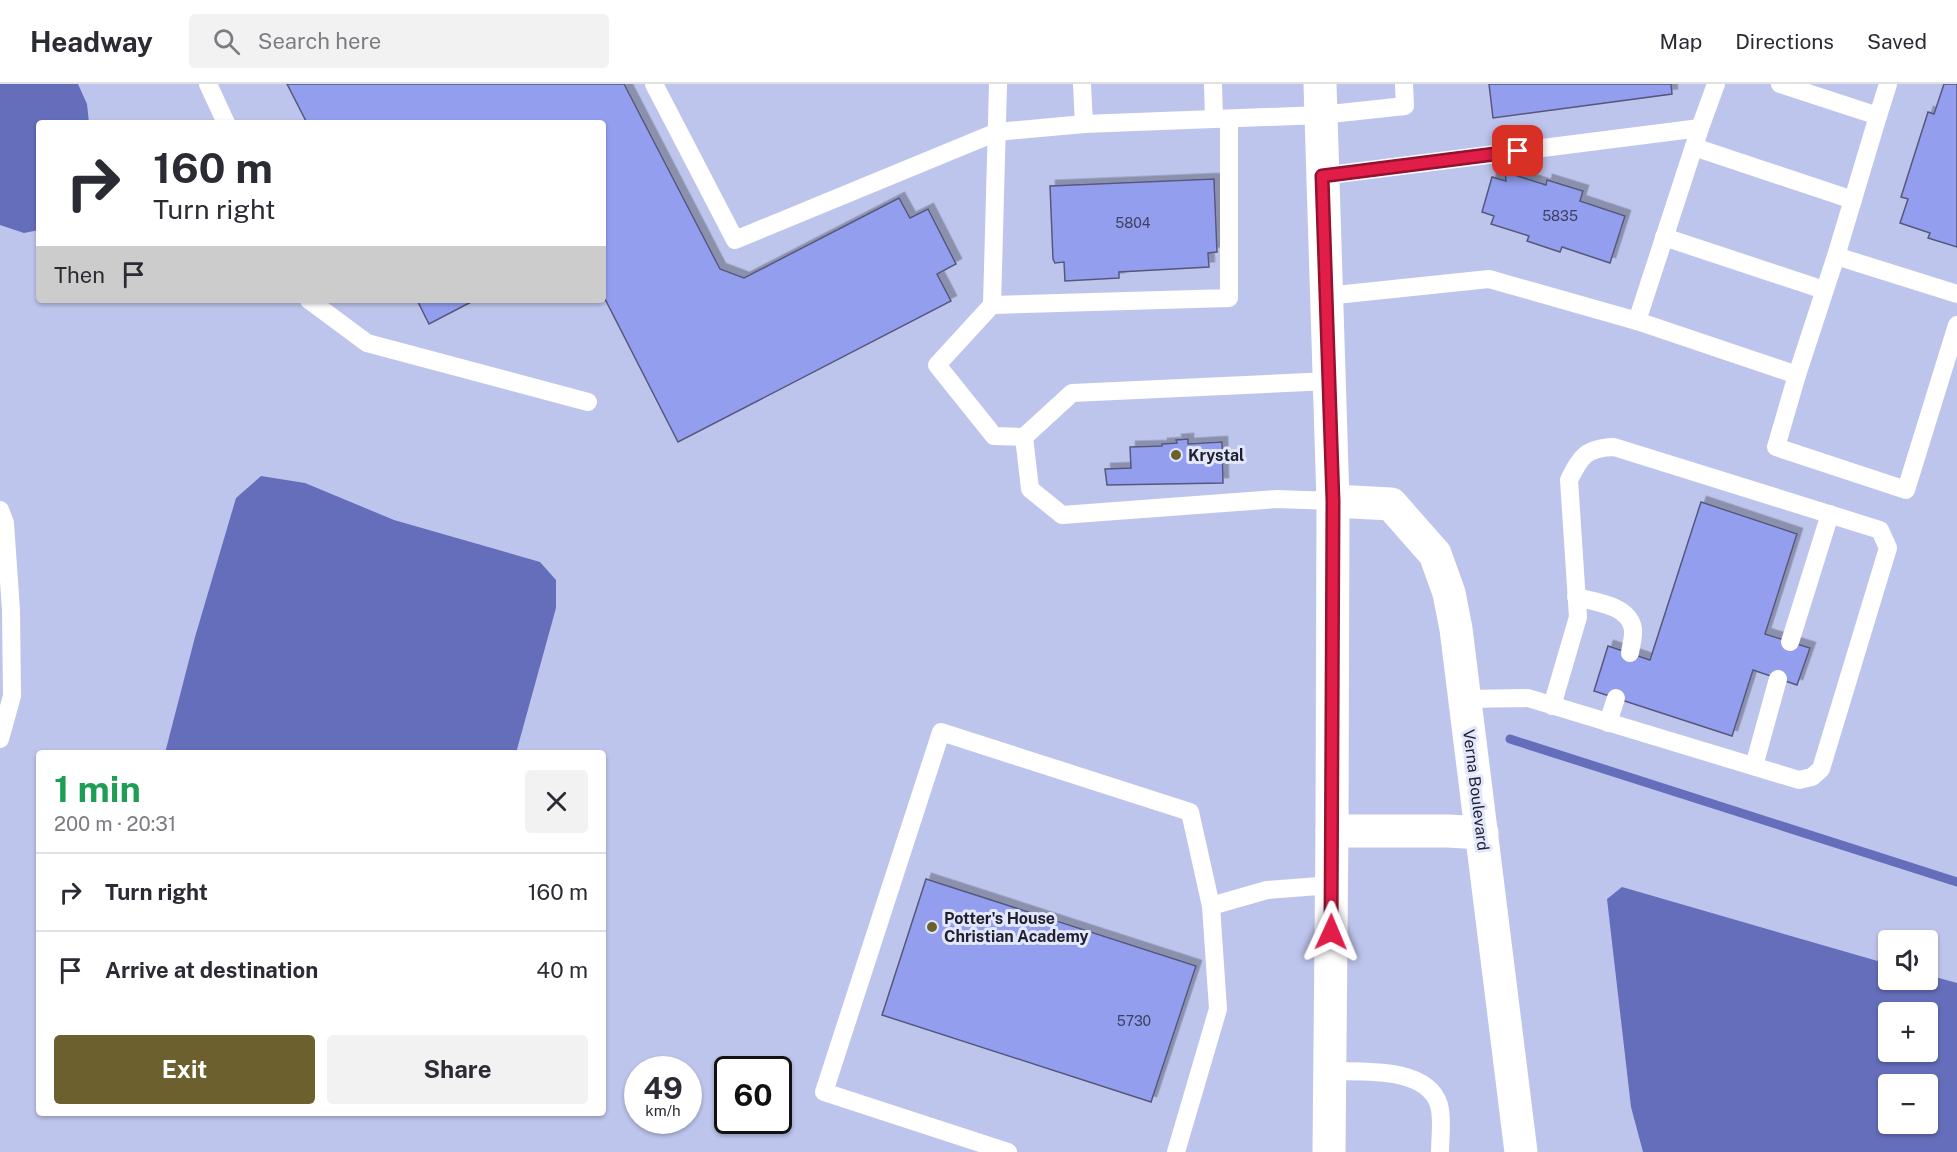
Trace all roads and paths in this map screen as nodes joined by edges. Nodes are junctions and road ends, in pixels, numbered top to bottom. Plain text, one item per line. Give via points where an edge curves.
1 (208, 84) edge
2 (654, 84) edge
3 (998, 84) edge
4 (1082, 84) edge
5 (1213, 84) edge
6 (1404, 84) edge
7 (1716, 84) edge
8 (1780, 84) edge
9 (1888, 84) edge
10 (1320, 100) edge
11 (1878, 116) junction
12 (1221, 119) junction
13 (225, 120) edge
14 (1084, 124) junction
15 (1700, 128) junction
16 (997, 132) junction
17 (1694, 147) junction
18 (1322, 176) junction
19 (1852, 200) junction
20 (1664, 237) junction
21 (1836, 256) junction
22 (1824, 290) junction
23 (1957, 294) edge
24 (1326, 296) junction
25 (313, 303) edge
26 (992, 305) junction
27 (1637, 321) junction
28 (1957, 325) edge
29 (1797, 375) junction
30 (1329, 381) junction
31 (588, 402) dead end
32 (1024, 437) junction
33 (1333, 501) junction
34 (0, 510) edge
35 (1830, 514) junction
36 (1576, 597) junction
37 (1790, 642) dead end
38 (1630, 653) dead end
39 (1778, 679) dead end
40 (1616, 698) dead end
41 (1465, 699) junction
42 (1552, 706) junction
43 (1608, 723) junction
44 (0, 739) edge
45 (1754, 766) junction
46 (1332, 831) junction
47 (1482, 833) junction
48 (1332, 885) junction
49 (1211, 906) junction
50 (1330, 1071) junction
51 (1008, 1152) edge
52 (1176, 1152) edge
53 (1329, 1152) edge
54 (1440, 1152) edge
55 (1521, 1152) edge

1 - 13 lane
2 - 16 lane via 735,240
3 - 16 lane
4 - 14 lane
5 - 12 lane
6 - 10 lane via 1405,106
7 - 15 lane
8 - 11 lane
9 - 11 lane
10 - 12 lane
10 - 18 main road
11 - 19 lane
12 - 14 lane
12 - 26 lane via 1229,298
14 - 16 lane
15 - 17 lane
15 - 18 lane
16 - 26 lane
17 - 19 lane
17 - 20 lane
18 - 24 main road
19 - 21 lane
20 - 22 lane
20 - 27 lane
21 - 22 lane
21 - 23 lane
22 - 29 lane
24 - 27 lane via 1489,279
24 - 30 main road
25 - 31 lane via 367,342
26 - 32 lane via 938,365 994,436
27 - 29 lane
28 - 29 lane via 1906,490 1776,447
30 - 32 lane via 1072,393
30 - 33 main road
32 - 33 lane via 1030,489 1062,515 1276,499
33 - 41 main road, Verna Boulevard via 1391,504 1435,554 1449,593
33 - 46 main road
34 - 44 lane via 5,523 12,675 12,696
35 - 36 lane via 1614,447 1596,448 1578,461 1569,480
35 - 37 lane
35 - 45 lane via 1880,530 1888,548 1885,559 1821,769 1812,777 1799,780
36 - 38 lane via 1620,610 1631,620
36 - 42 lane via 1578,616
39 - 45 lane
40 - 43 lane
41 - 42 lane via 1528,698
41 - 47 main road, Verna Boulevard
42 - 43 lane
43 - 45 lane
46 - 47 main road
46 - 48 main road
47 - 55 main road, Verna Boulevard
48 - 49 lane via 1267,890
48 - 50 main road
49 - 51 lane via 1190,812 941,732 824,1092
49 - 52 lane via 1218,1009
50 - 53 main road
50 - 54 lane via 1404,1076 1434,1094 1440,1107

